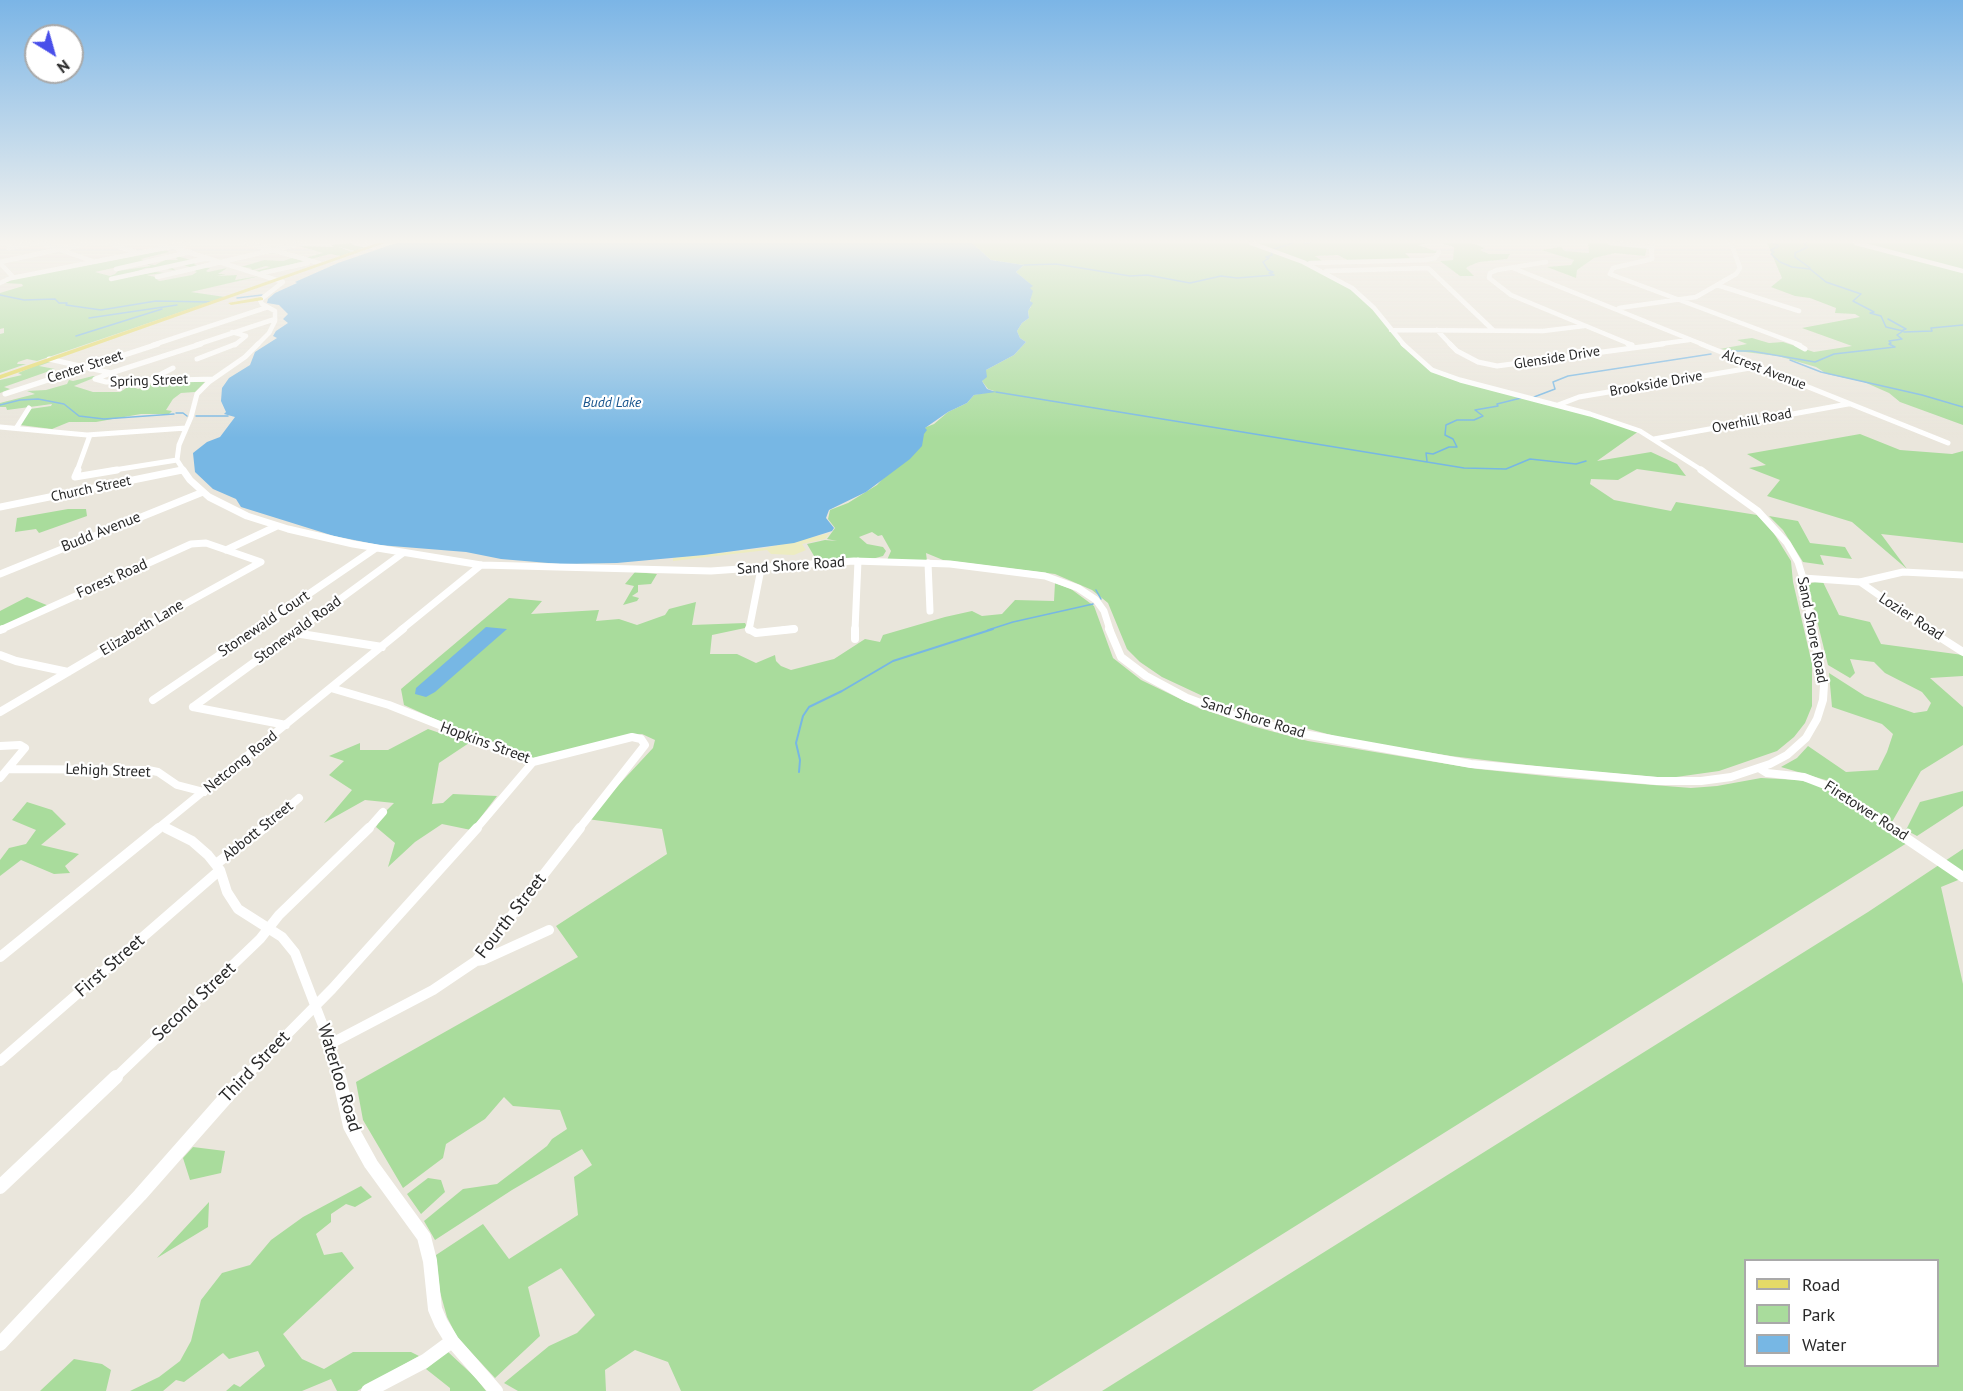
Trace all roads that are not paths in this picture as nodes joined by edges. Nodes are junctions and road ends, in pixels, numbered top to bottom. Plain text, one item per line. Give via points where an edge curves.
1 (201, 308) edge
2 (205, 308) edge
3 (265, 308) edge
4 (270, 308) edge
5 (1372, 308) edge
6 (1470, 308) edge
7 (1542, 308) edge
8 (1624, 308) edge
9 (1699, 308) edge
10 (1789, 308) edge
11 (198, 309) junction
12 (1617, 309) joint
13 (1799, 311) dead end
14 (275, 319) junction
15 (1585, 326) junction
16 (1391, 330) junction
17 (1437, 330) junction
18 (1493, 330) junction
19 (231, 332) junction
20 (1689, 340) junction
21 (1634, 346) junction
22 (1805, 349) dead end
23 (49, 358) junction
24 (197, 359) dead end
25 (86, 367) junction
26 (1756, 367) junction
27 (173, 368) dead end
28 (111, 373) junction
29 (0, 377) edge
30 (213, 379) junction
31 (148, 381) junction
32 (4, 394) dead end
33 (1849, 404) junction
34 (1558, 405) junction
35 (29, 408) dead end
36 (18, 427) junction
37 (1, 428) edge
38 (186, 428) junction
39 (90, 435) junction
40 (1654, 439) junction
41 (1948, 443) dead end
42 (177, 460) junction
43 (182, 470) junction
44 (203, 492) junction
45 (0, 507) edge
46 (280, 527) junction
47 (376, 548) junction
48 (230, 551) junction
49 (403, 553) junction
50 (858, 561) junction
51 (928, 563) junction
52 (481, 565) junction
53 (761, 569) junction
54 (0, 574) edge
55 (1963, 575) edge
56 (1803, 578) junction
57 (1860, 582) junction
58 (930, 611) dead end
59 (794, 629) dead end
60 (0, 630) edge
61 (295, 633) junction
62 (855, 639) dead end
63 (382, 647) junction
64 (1963, 652) edge
65 (0, 655) edge
66 (68, 672) junction
67 (331, 688) junction
68 (153, 700) dead end
69 (0, 712) edge
70 (286, 724) junction
71 (641, 739) joint
72 (0, 746) edge
73 (532, 762) junction
74 (1759, 768) junction
75 (9, 769) junction
76 (0, 778) edge
77 (204, 792) junction
78 (299, 798) dead end
79 (383, 812) dead end
80 (163, 826) junction
81 (218, 867) junction
82 (1963, 877) edge
83 (269, 928) junction
84 (549, 930) dead end
85 (0, 957) edge
86 (476, 961) junction
87 (316, 1005) junction
88 (330, 1044) junction
89 (0, 1061) edge
90 (0, 1187) edge
91 (452, 1341) junction
92 (0, 1344) edge
93 (368, 1391) edge
94 (496, 1391) edge

1 - 11 main road
2 - 11 main road
3 - 25 street, Center Street
4 - 14 street via 275,310
5 - 16 street, Sand Shore Road
6 - 18 street
7 - 15 street
8 - 12 street
9 - 22 street
10 - 13 street
11 - 23 main road
12 - 20 street, Alcrest Avenue
14 - 19 street
14 - 30 street via 271,332 259,344
15 - 18 street
15 - 21 street
16 - 17 street
16 - 34 street, Sand Shore Road via 1432,370
17 - 18 street
17 - 21 street, Glenside Drive via 1457,351 1497,366
19 - 24 street via 246,336 232,347
19 - 28 street
20 - 21 street, Glenside Drive
20 - 26 street, Alcrest Avenue
23 - 25 street, Spring Street
23 - 29 main road
25 - 28 street, Spring Street
25 - 32 street, Center Street
26 - 33 street, Alcrest Avenue
26 - 34 street, Brookside Drive via 1570,399
27 - 31 street
28 - 31 street, Spring Street via 95,380
30 - 31 street, Spring Street
30 - 38 street via 198,393
33 - 40 street, Overhill Road
33 - 41 street, Alcrest Avenue
34 - 40 street, Sand Shore Road via 1617,422
35 - 36 street
36 - 37 street
36 - 39 street
38 - 39 street
38 - 42 street
39 - 42 street via 75,477
40 - 56 street, Sand Shore Road via 1726,486 1763,516 1787,543
42 - 43 street, Sand Shore Road
43 - 44 street, Sand Shore Road
43 - 45 street, Church Street
44 - 46 street, Sand Shore Road via 231,509
44 - 54 street, Budd Avenue
46 - 47 street, Sand Shore Road
46 - 48 street
47 - 49 street, Sand Shore Road
47 - 68 street, Stonewald Court
48 - 60 street, Forest Road via 202,543 184,547
48 - 66 street, Elizabeth Lane via 261,563 182,604
49 - 52 street, Sand Shore Road
49 - 61 street, Stonewald Road
50 - 51 street, Sand Shore Road
50 - 53 street, Sand Shore Road
50 - 62 street
51 - 58 street
51 - 74 street, Sand Shore Road via 1063,581 1097,602 1118,651 1146,676 1226,713 1298,733 1465,763 1657,782 1717,779
52 - 53 street, Sand Shore Road via 661,571
52 - 63 street, Netcong Road
53 - 59 street via 750,632
55 - 57 street via 1903,573
56 - 57 street
56 - 74 street, Sand Shore Road via 1823,673 1823,700 1806,738 1788,754
57 - 64 street, Lozier Road
61 - 63 street
61 - 70 street, Stonewald Road via 192,708
63 - 67 street, Netcong Road
65 - 66 street
66 - 69 street, Elizabeth Lane
67 - 70 street, Netcong Road
67 - 73 street, Hopkins Street via 389,705
70 - 77 street, Netcong Road
71 - 73 street, Hopkins Street via 628,738
71 - 86 street, Fourth Street via 645,747
72 - 75 street via 24,746
73 - 87 street, Third Street via 457,851
74 - 82 street, Firetower Road via 1767,773 1804,777 1835,789
75 - 76 street
75 - 77 street, Lehigh Street via 148,770
77 - 80 street, Netcong Road
78 - 81 street, Abbott Street
79 - 83 street, Second Street
80 - 81 street, Waterloo Road via 192,841
80 - 85 street, Netcong Road
81 - 83 street, Waterloo Road via 238,909
81 - 89 street, First Street
83 - 87 street, Waterloo Road via 294,953
83 - 90 street, Second Street
84 - 86 street
86 - 88 street, Fourth Street via 434,990
87 - 88 street, Waterloo Road
87 - 92 street, Third Street via 252,1068
88 - 91 street, Waterloo Road via 350,1126 371,1164 424,1237 435,1309
91 - 93 street via 425,1361
91 - 94 street, Waterloo Road

